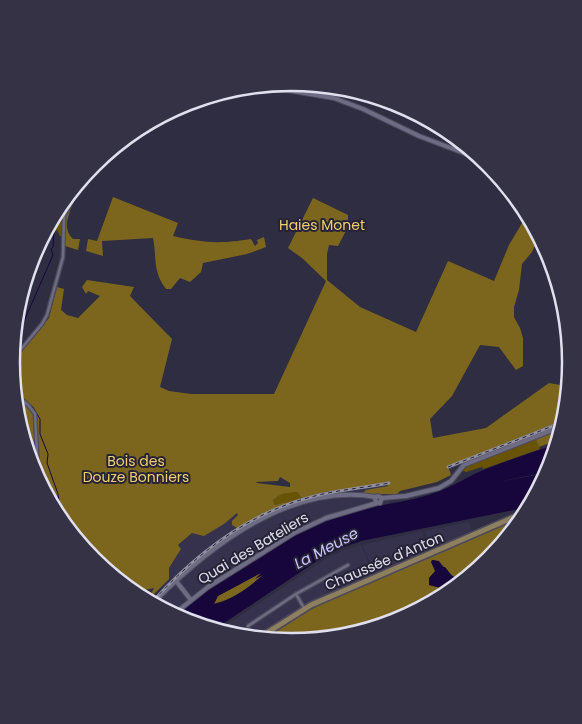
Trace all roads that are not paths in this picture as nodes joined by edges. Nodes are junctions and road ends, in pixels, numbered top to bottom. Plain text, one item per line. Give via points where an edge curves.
1 (293, 91) edge
2 (463, 153) edge
3 (66, 210) edge
4 (21, 350) edge
5 (22, 400) edge
6 (554, 430) edge
7 (37, 457) edge
8 (376, 497) junction
9 (382, 498) junction
10 (377, 503) junction
11 (513, 518) edge
12 (348, 565) dead end
13 (176, 581) junction
14 (296, 594) junction
15 (159, 599) edge
16 (191, 600) junction
17 (304, 608) junction
18 (180, 609) edge
19 (248, 626) dead end
20 (268, 632) edge

1 - 2 street via 334,98
3 - 4 street via 63,257 47,315
5 - 7 street via 35,414
6 - 9 street via 464,465 451,481 439,488
8 - 9 street
8 - 10 street
8 - 13 street via 333,495 270,515 226,541
9 - 10 street
10 - 16 street, Quai des Bateliers via 326,518 294,533
11 - 17 main road, Chaussée d'Anton
12 - 14 street
13 - 15 street
13 - 16 street
14 - 17 street
14 - 19 street
16 - 18 street, Quai des Bateliers
17 - 20 main road, Chaussée d'Anton

